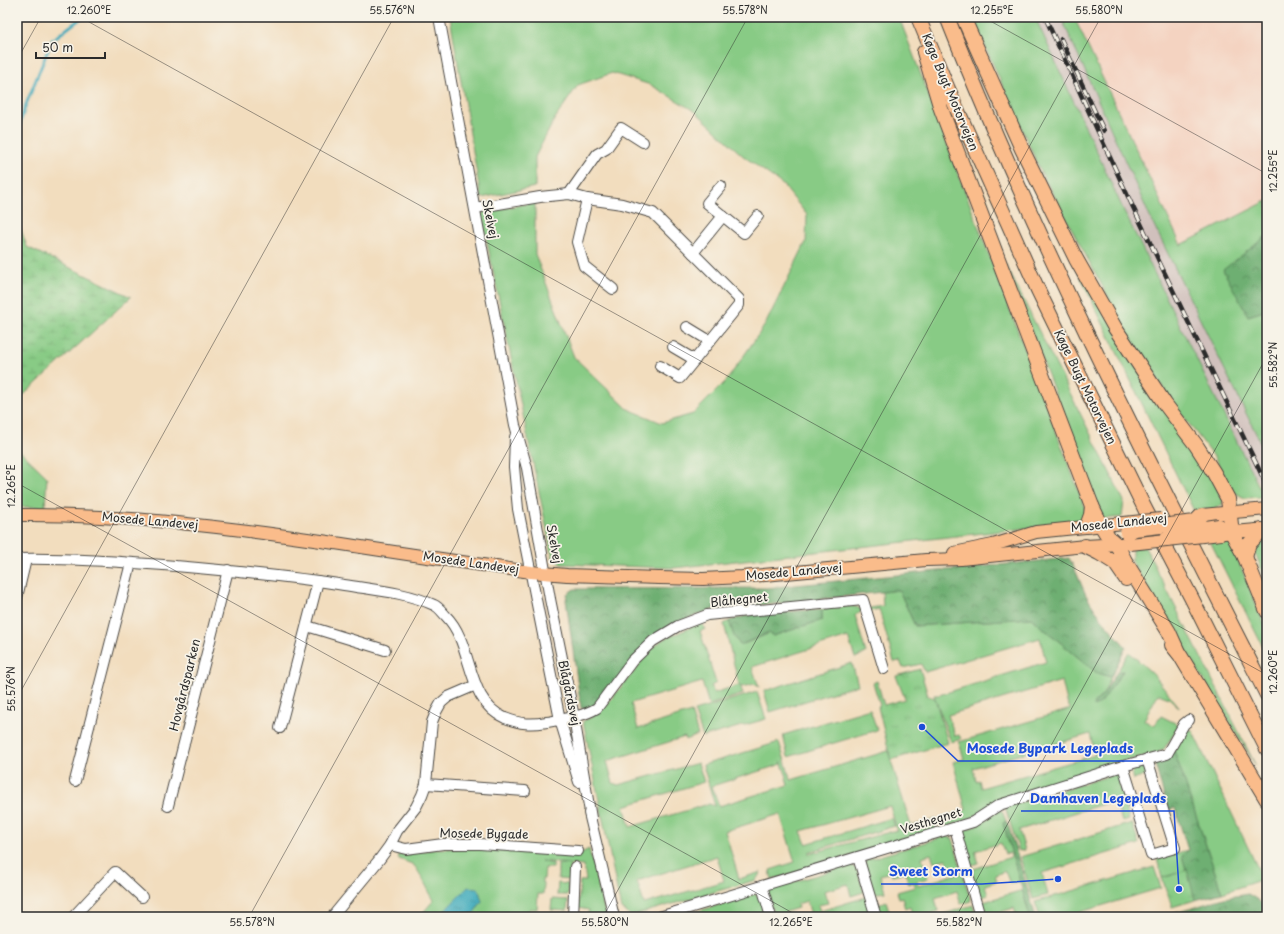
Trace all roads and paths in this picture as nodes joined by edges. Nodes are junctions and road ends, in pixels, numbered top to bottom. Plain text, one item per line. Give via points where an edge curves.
1 (438, 17) edge
2 (914, 17) edge
3 (918, 17) edge
4 (947, 17) edge
5 (963, 17) edge
6 (643, 142) dead end
7 (721, 186) dead end
8 (570, 194) junction
9 (587, 199) junction
10 (475, 208) junction
11 (723, 216) junction
12 (758, 216) dead end
13 (693, 253) junction
14 (613, 290) dead end
15 (687, 327) dead end
16 (710, 341) junction
17 (673, 347) dead end
18 (695, 360) junction
19 (660, 366) dead end
20 (515, 425) junction
21 (1267, 509) edge
22 (1230, 513) junction
23 (17, 515) edge
24 (1202, 515) joint
25 (1094, 526) junction
26 (1222, 527) junction
27 (1264, 530) edge
28 (1124, 536) junction
29 (1167, 539) joint
30 (1085, 546) junction
31 (1245, 557) junction
32 (22, 559) edge
33 (926, 560) junction
34 (131, 563) junction
35 (228, 570) junction
36 (530, 572) junction
37 (545, 573) junction
38 (318, 581) junction
39 (17, 597) edge
40 (1267, 611) edge
41 (307, 626) junction
42 (385, 650) dead end
43 (1178, 652) junction
44 (884, 669) dead end
45 (476, 685) junction
46 (1267, 695) edge
47 (574, 717) junction
48 (560, 720) junction
49 (1189, 720) dead end
50 (280, 728) dead end
51 (1267, 749) edge
52 (1147, 759) junction
53 (1123, 766) junction
54 (74, 781) dead end
55 (426, 784) junction
56 (525, 791) dead end
57 (1267, 800) edge
58 (168, 806) dead end
59 (591, 818) junction
60 (955, 828) junction
61 (390, 845) junction
62 (578, 851) dead end
63 (858, 857) junction
64 (575, 867) dead end
65 (762, 886) junction
66 (142, 897) dead end
67 (673, 915) edge
68 (73, 917) edge
69 (332, 917) edge
70 (573, 917) edge
71 (614, 917) edge
72 (659, 917) edge
73 (771, 917) edge
74 (876, 917) edge
75 (980, 917) edge

1 - 10 street, Skelvej
2 - 25 highway via 941,110 1092,506
3 - 51 highway, Køge Bugt Motorvejen via 1038,290 1145,509
4 - 46 highway, Køge Bugt Motorvejen via 976,92 1041,238 1167,498
5 - 22 highway via 1022,149 1076,259 1114,328 1214,473 1228,499
6 - 8 street via 621,128 606,149 596,154
7 - 11 street via 707,203
8 - 9 street
8 - 10 street via 540,196
9 - 13 street via 622,204 653,213
9 - 14 street via 577,242 584,266
10 - 20 street, Skelvej
11 - 12 street via 744,233
11 - 13 street
13 - 16 street via 739,299 739,306
15 - 16 street
16 - 18 street
17 - 18 street
18 - 19 street via 680,378
20 - 36 street, Skelvej via 514,466 518,509
20 - 37 street, Skelvej via 527,468
21 - 22 main road
22 - 26 highway
23 - 36 main road, Mosede Landevej via 175,522
24 - 26 main road
24 - 28 highway, bridge via 1195,522 1135,529
25 - 28 main road, Mosede Landevej
25 - 28 highway via 1109,538
25 - 33 main road, Mosede Landevej via 1036,532
26 - 27 main road
26 - 29 highway, bridge via 1174,533
26 - 31 highway
27 - 31 highway via 1249,544
28 - 29 main road, Mosede Landevej, bridge
28 - 30 main road, Mosede Landevej
28 - 43 highway via 1125,561 1169,632
30 - 33 main road, Mosede Landevej via 968,559
30 - 43 highway via 1115,563 1164,636
31 - 40 highway
32 - 34 street
32 - 39 street
33 - 37 main road, Mosede Landevej via 734,578
34 - 35 street
34 - 54 street
35 - 38 street
35 - 58 street, Hovgårdsparken
36 - 37 main road, Mosede Landevej
36 - 48 street, Blågårdsvej
37 - 47 street, Blågårdsvej
38 - 41 street
38 - 45 street via 414,597 436,606 459,634
41 - 42 street
41 - 50 street
43 - 57 highway
44 - 47 street, Blåhegnet via 863,600 707,615 678,626 653,641 632,661 597,708
45 - 48 street via 487,705 501,716 519,724
45 - 55 street via 448,697 436,712 432,722
47 - 48 street, Blåhegnet
47 - 59 street, Blågårdsvej
48 - 59 street, Blågårdsvej
49 - 52 street, Vesthegnet via 1184,724 1167,754
52 - 53 street, Vesthegnet
52 - 53 street via 1174,848 1151,855
53 - 60 street, Vesthegnet via 999,805 973,822
55 - 56 street
55 - 61 street via 416,807 397,831
59 - 71 street, Blågårdsvej
60 - 63 street, Vesthegnet
60 - 75 street
61 - 62 street, Mosede Bygade via 406,849 443,844 480,844
61 - 69 street
63 - 65 street, Vesthegnet
63 - 74 street
64 - 70 street
65 - 67 street, Vesthegnet
65 - 73 street
66 - 68 street via 115,872
67 - 72 street, Vesthegnet

